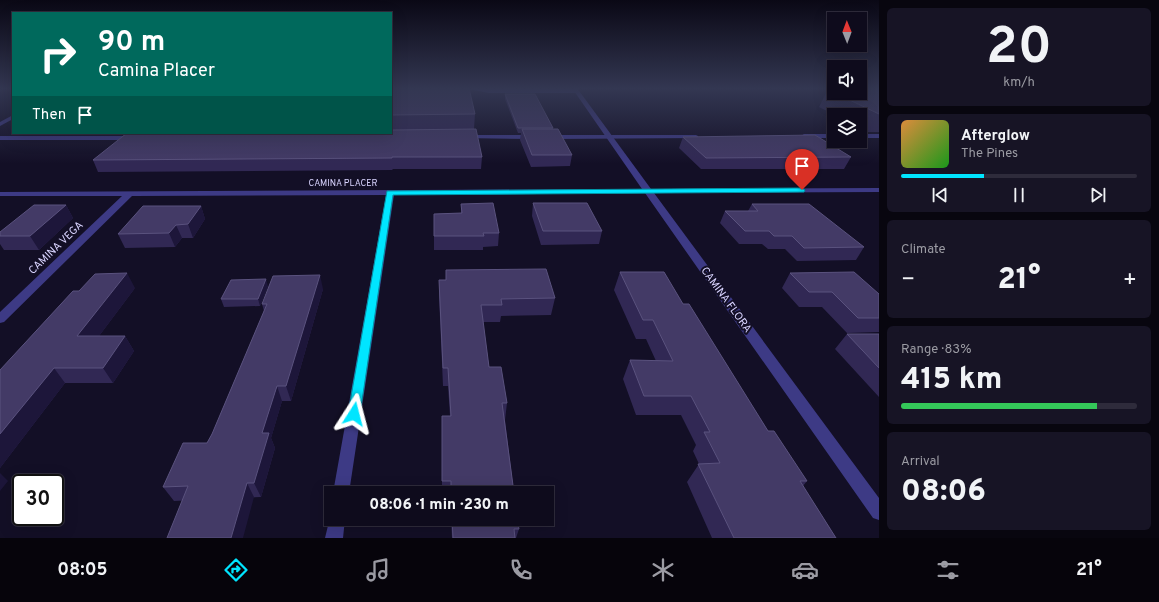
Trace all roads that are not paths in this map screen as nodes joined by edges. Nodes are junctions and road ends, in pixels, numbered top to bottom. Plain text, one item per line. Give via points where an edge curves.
1 (591, 113) edge
2 (12, 118) edge
3 (0, 124) edge
4 (21, 134) edge
5 (702, 136) edge
6 (795, 136) edge
7 (827, 136) edge
8 (867, 136) edge
9 (879, 136) edge
10 (457, 137) edge
11 (608, 137) junction
12 (0, 138) edge
13 (14, 138) junction
14 (140, 138) edge
15 (879, 190) edge
16 (647, 191) junction
17 (390, 193) junction
18 (0, 194) edge
19 (129, 194) junction
20 (0, 319) edge
21 (342, 486) edge
22 (879, 512) edge
23 (336, 526) edge
24 (334, 538) edge

1 - 11 street, CAMINA FLORA
2 - 3 street
4 - 13 street
5 - 11 street
6 - 7 street
8 - 9 street
10 - 11 street
11 - 16 street, CAMINA FLORA
12 - 13 street
13 - 14 street
15 - 16 street, CAMINA PLACER
16 - 17 street, CAMINA PLACER
16 - 22 street, CAMINA FLORA
17 - 19 street, CAMINA PLACER
17 - 21 street
18 - 19 street, CAMINA PLACER
19 - 20 street, CAMINA VEGA
23 - 24 street

